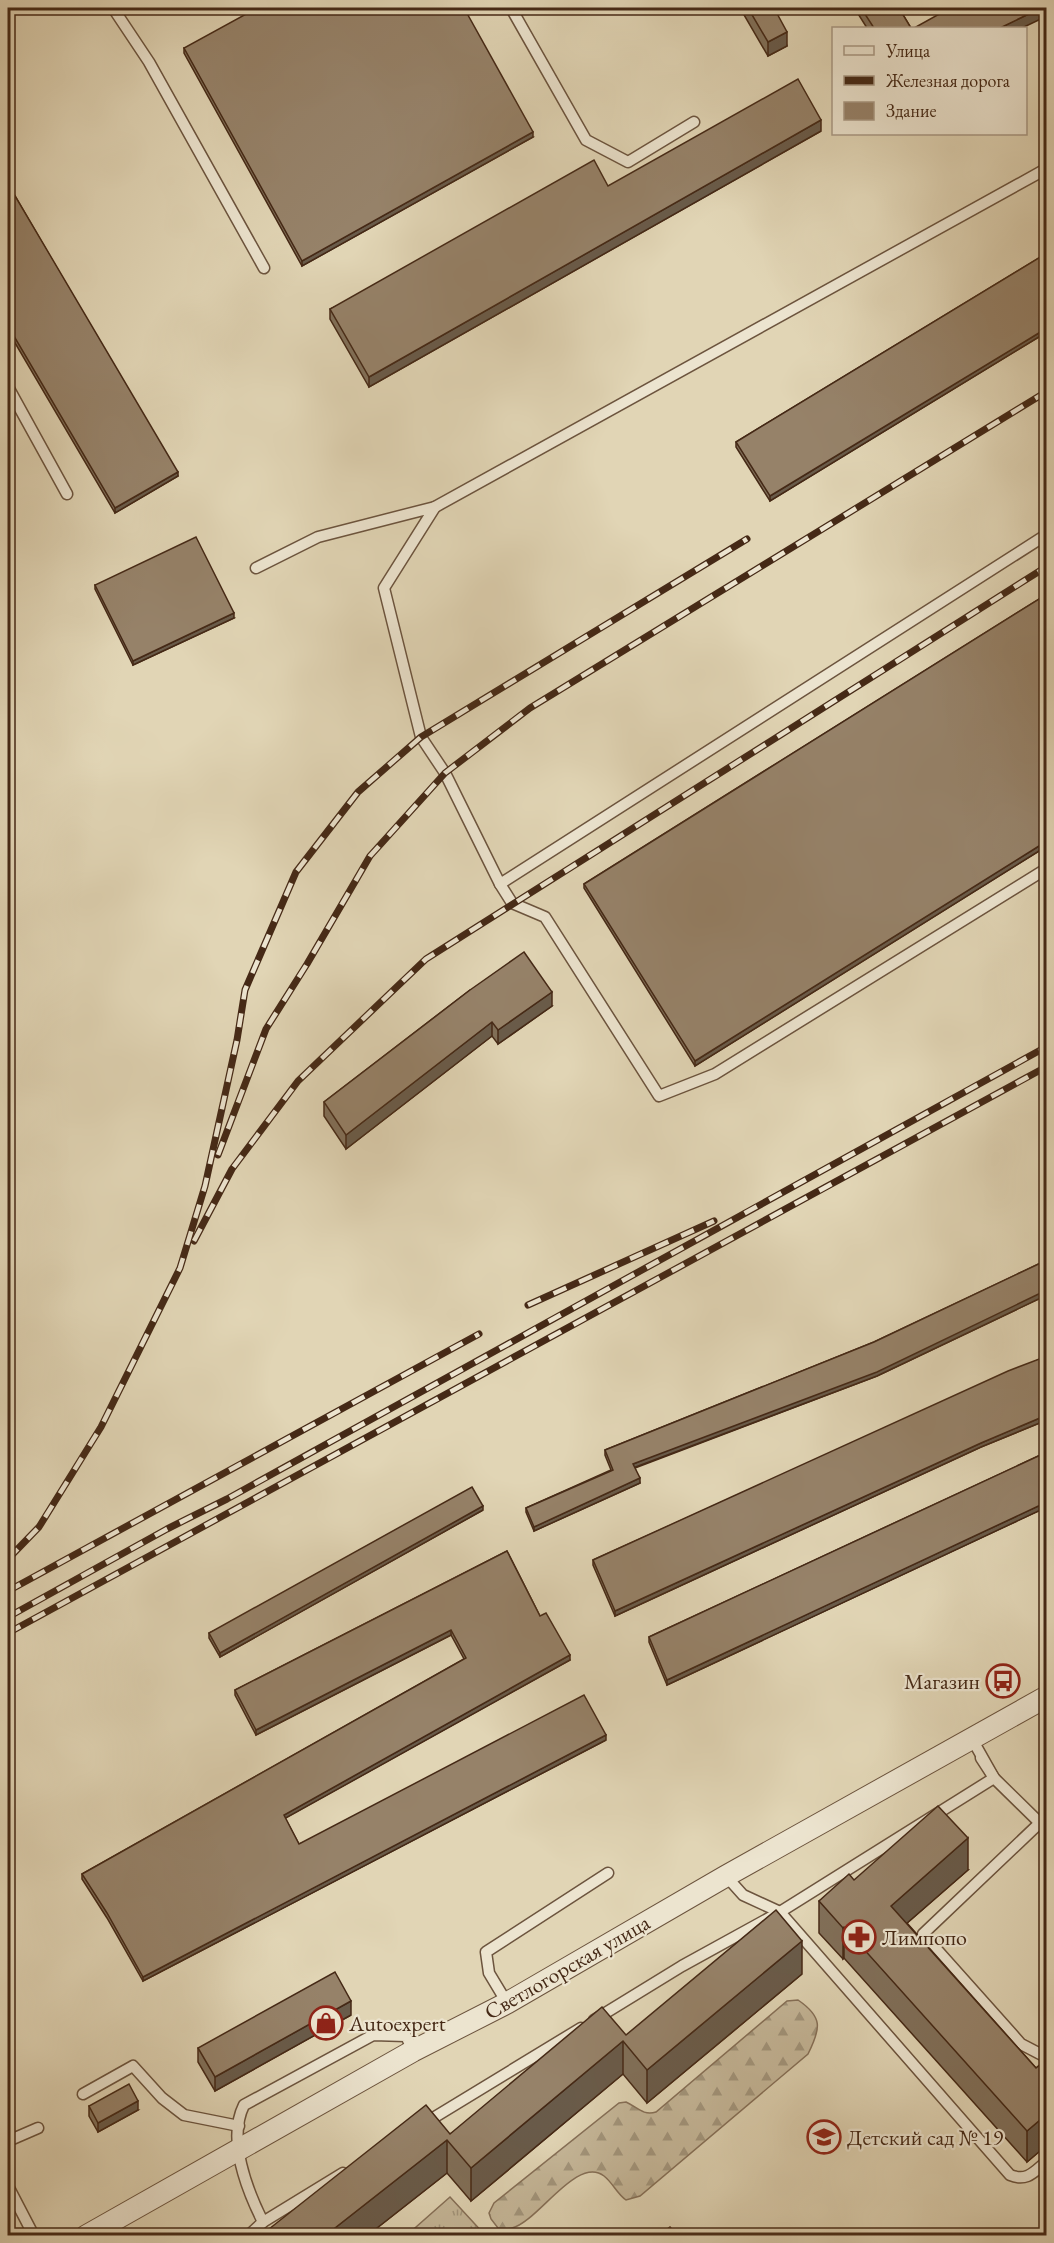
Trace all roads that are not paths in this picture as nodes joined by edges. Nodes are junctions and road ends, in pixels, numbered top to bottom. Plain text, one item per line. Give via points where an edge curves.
1 (113, 8) edge
2 (511, 8) edge
3 (694, 123) dead end
4 (1047, 169) edge
5 (264, 268) dead end
6 (8, 387) edge
7 (67, 494) dead end
8 (435, 507) junction
9 (1047, 535) edge
10 (256, 568) dead end
11 (1047, 869) edge
12 (500, 884) junction
13 (1047, 1697) edge
14 (972, 1739) junction
15 (994, 1778) junction
16 (1044, 1823) edge
17 (608, 1873) dead end
18 (726, 1876) junction
19 (780, 1912) junction
20 (507, 2003) junction
21 (413, 2051) junction
22 (1047, 2057) edge
23 (83, 2094) dead end
24 (239, 2126) junction
25 (38, 2128) dead end
26 (416, 2128) edge
27 (8, 2141) edge
28 (238, 2149) junction
29 (1047, 2162) edge
30 (355, 2166) edge
31 (8, 2186) edge
32 (263, 2222) junction
33 (34, 2235) edge
34 (86, 2235) edge
35 (248, 2235) edge

1 - 5 lane via 149,62
2 - 3 lane via 586,140 628,162
4 - 8 lane
6 - 7 lane
8 - 10 lane via 318,537
8 - 12 lane via 384,588 421,737 445,773
9 - 12 lane
11 - 12 lane via 715,1074 659,1095 544,917 512,903
13 - 14 street, Светлогорская улица
14 - 15 lane
14 - 18 street, Светлогорская улица
15 - 16 lane
15 - 19 lane
16 - 22 lane via 923,1934 1021,2044
17 - 20 lane via 486,1952 489,1973
18 - 19 lane via 743,1895
18 - 20 street, Светлогорская улица
19 - 26 lane via 682,1966
19 - 29 lane via 1010,2175 1019,2179 1028,2176
20 - 21 street, Светлогорская улица
21 - 24 lane via 406,2036 373,2036 244,2105 238,2117
21 - 28 street, Светлогорская улица
23 - 24 lane via 133,2066 184,2115
24 - 28 lane
25 - 27 lane
28 - 32 lane via 249,2193
28 - 34 street, Светлогорская улица
30 - 32 lane
31 - 33 lane
32 - 35 lane

